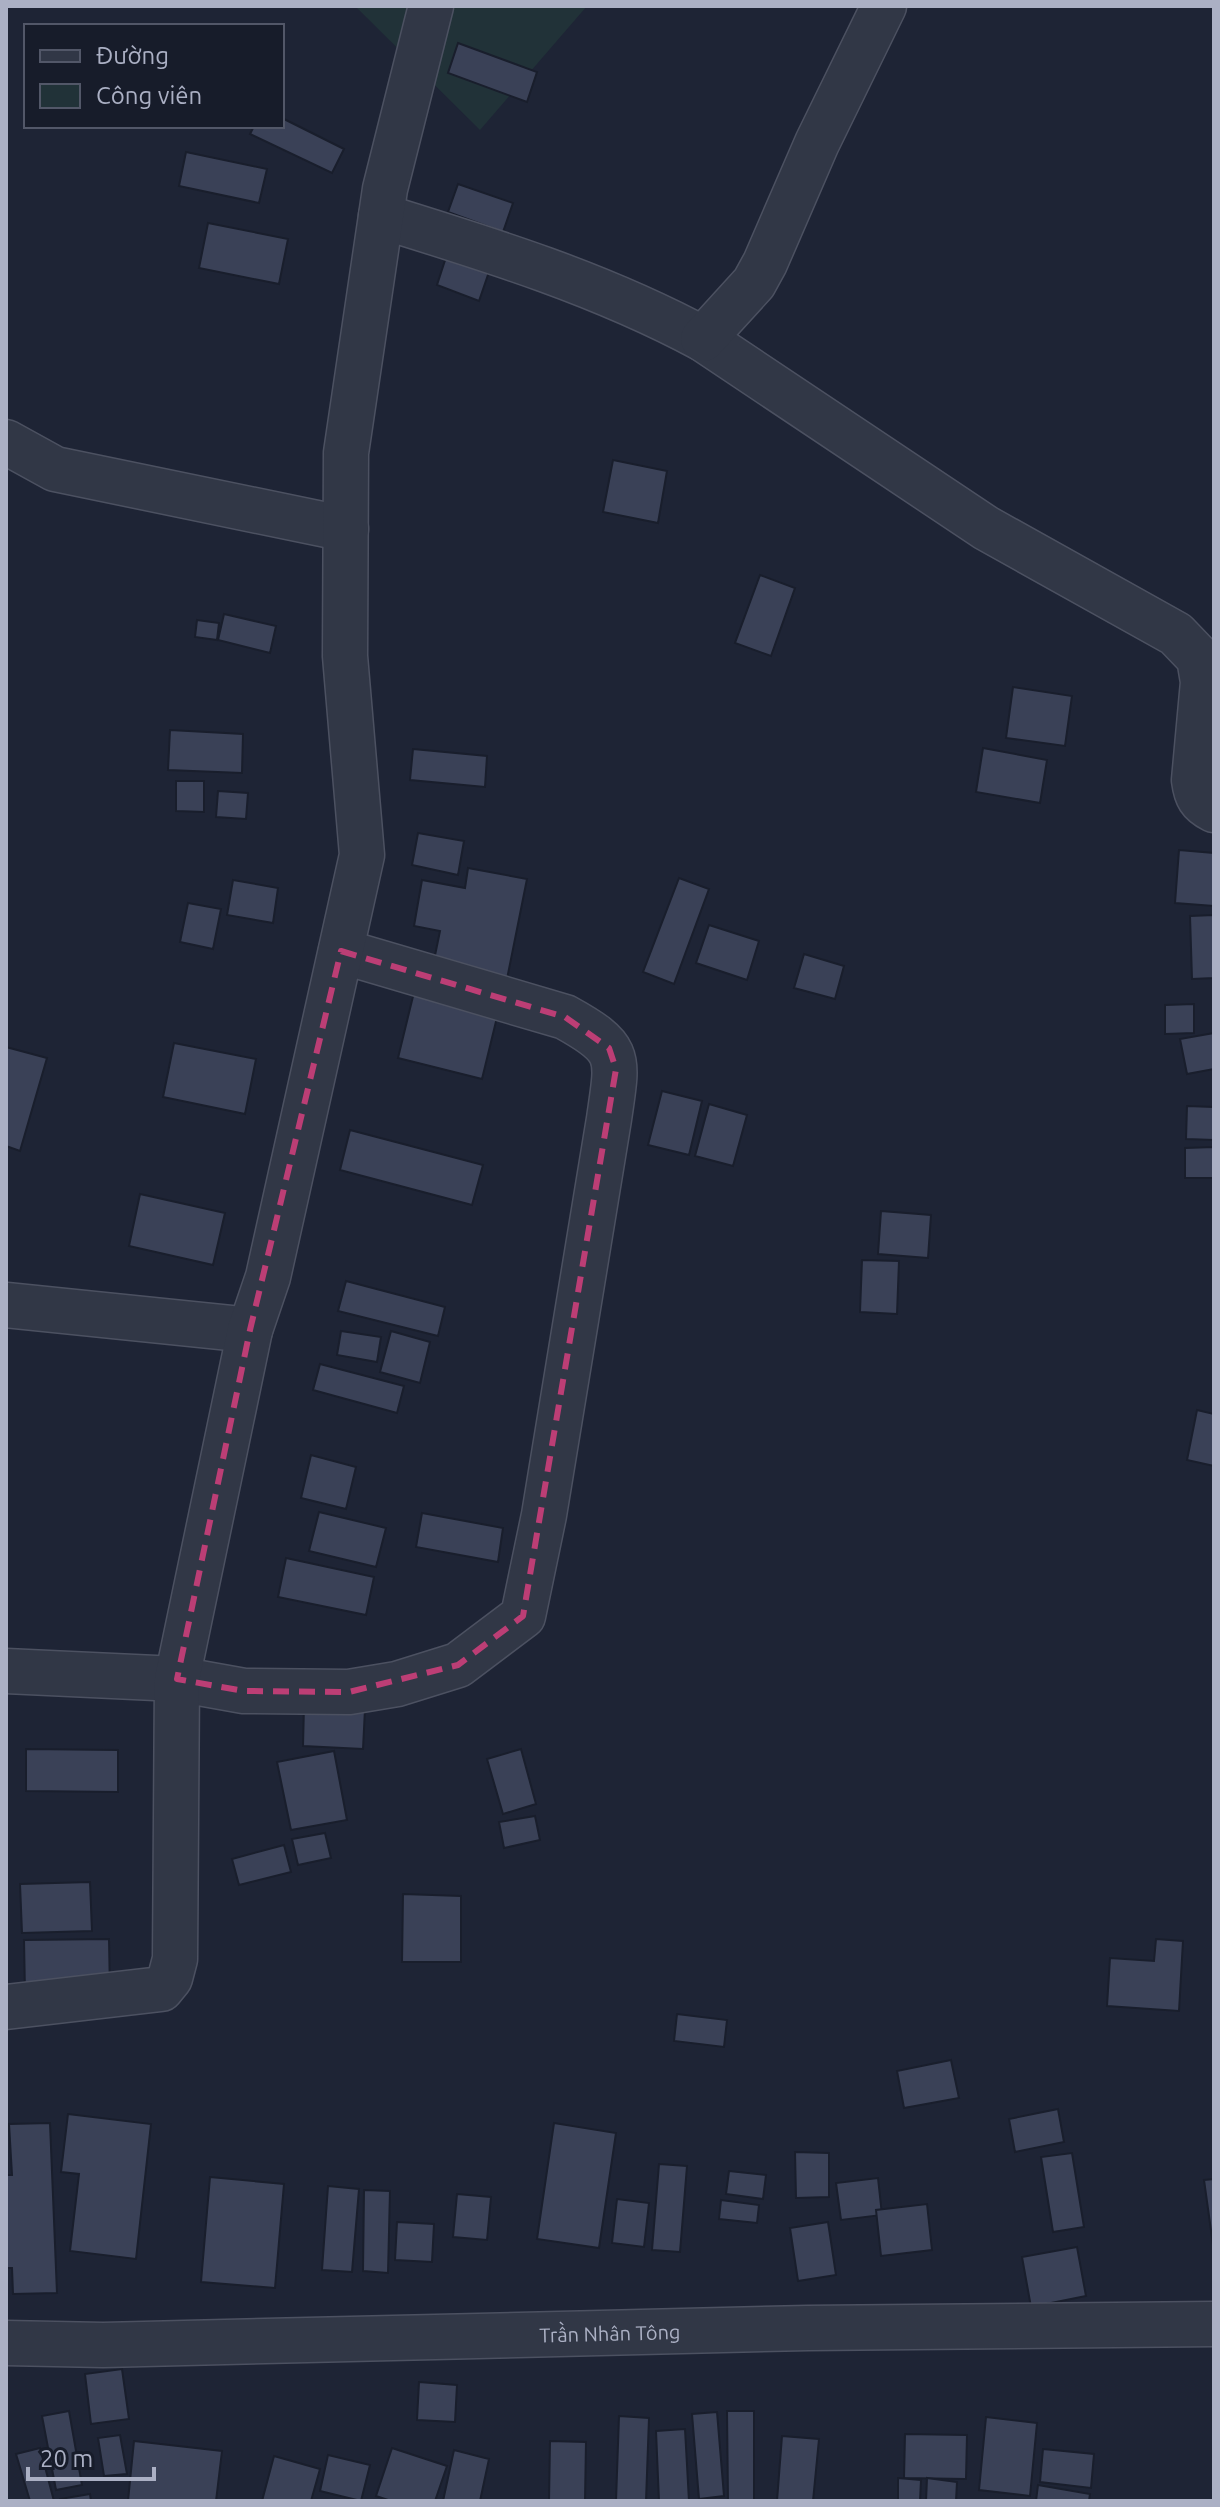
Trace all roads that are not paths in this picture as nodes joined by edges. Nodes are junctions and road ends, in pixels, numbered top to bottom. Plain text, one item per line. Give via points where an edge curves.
1 (431, 6) edge
2 (884, 6) edge
3 (381, 216) junction
4 (703, 339) junction
5 (6, 442) edge
6 (346, 529) junction
7 (1214, 810) edge
8 (341, 951) junction
9 (6, 1305) edge
10 (250, 1330) junction
11 (6, 1671) edge
12 (177, 1679) junction
13 (6, 2007) edge
14 (1214, 2324) edge
15 (6, 2343) edge

1 - 3 street
2 - 4 street via 823,128 765,263 754,283
3 - 4 street via 570,279
3 - 6 street via 346,453
4 - 7 street via 986,528 1176,634 1199,658 1203,682 1195,793
5 - 6 street via 55,469
6 - 8 street via 345,656 362,855
8 - 10 street via 268,1277
8 - 12 street via 565,1017 594,1033 614,1056 572,1347 523,1616 458,1665 397,1684 349,1692 244,1691
9 - 10 street
10 - 12 street
11 - 12 street
12 - 13 street via 175,1959 170,1978 161,1989
14 - 15 street, Trần Nhân Tông

